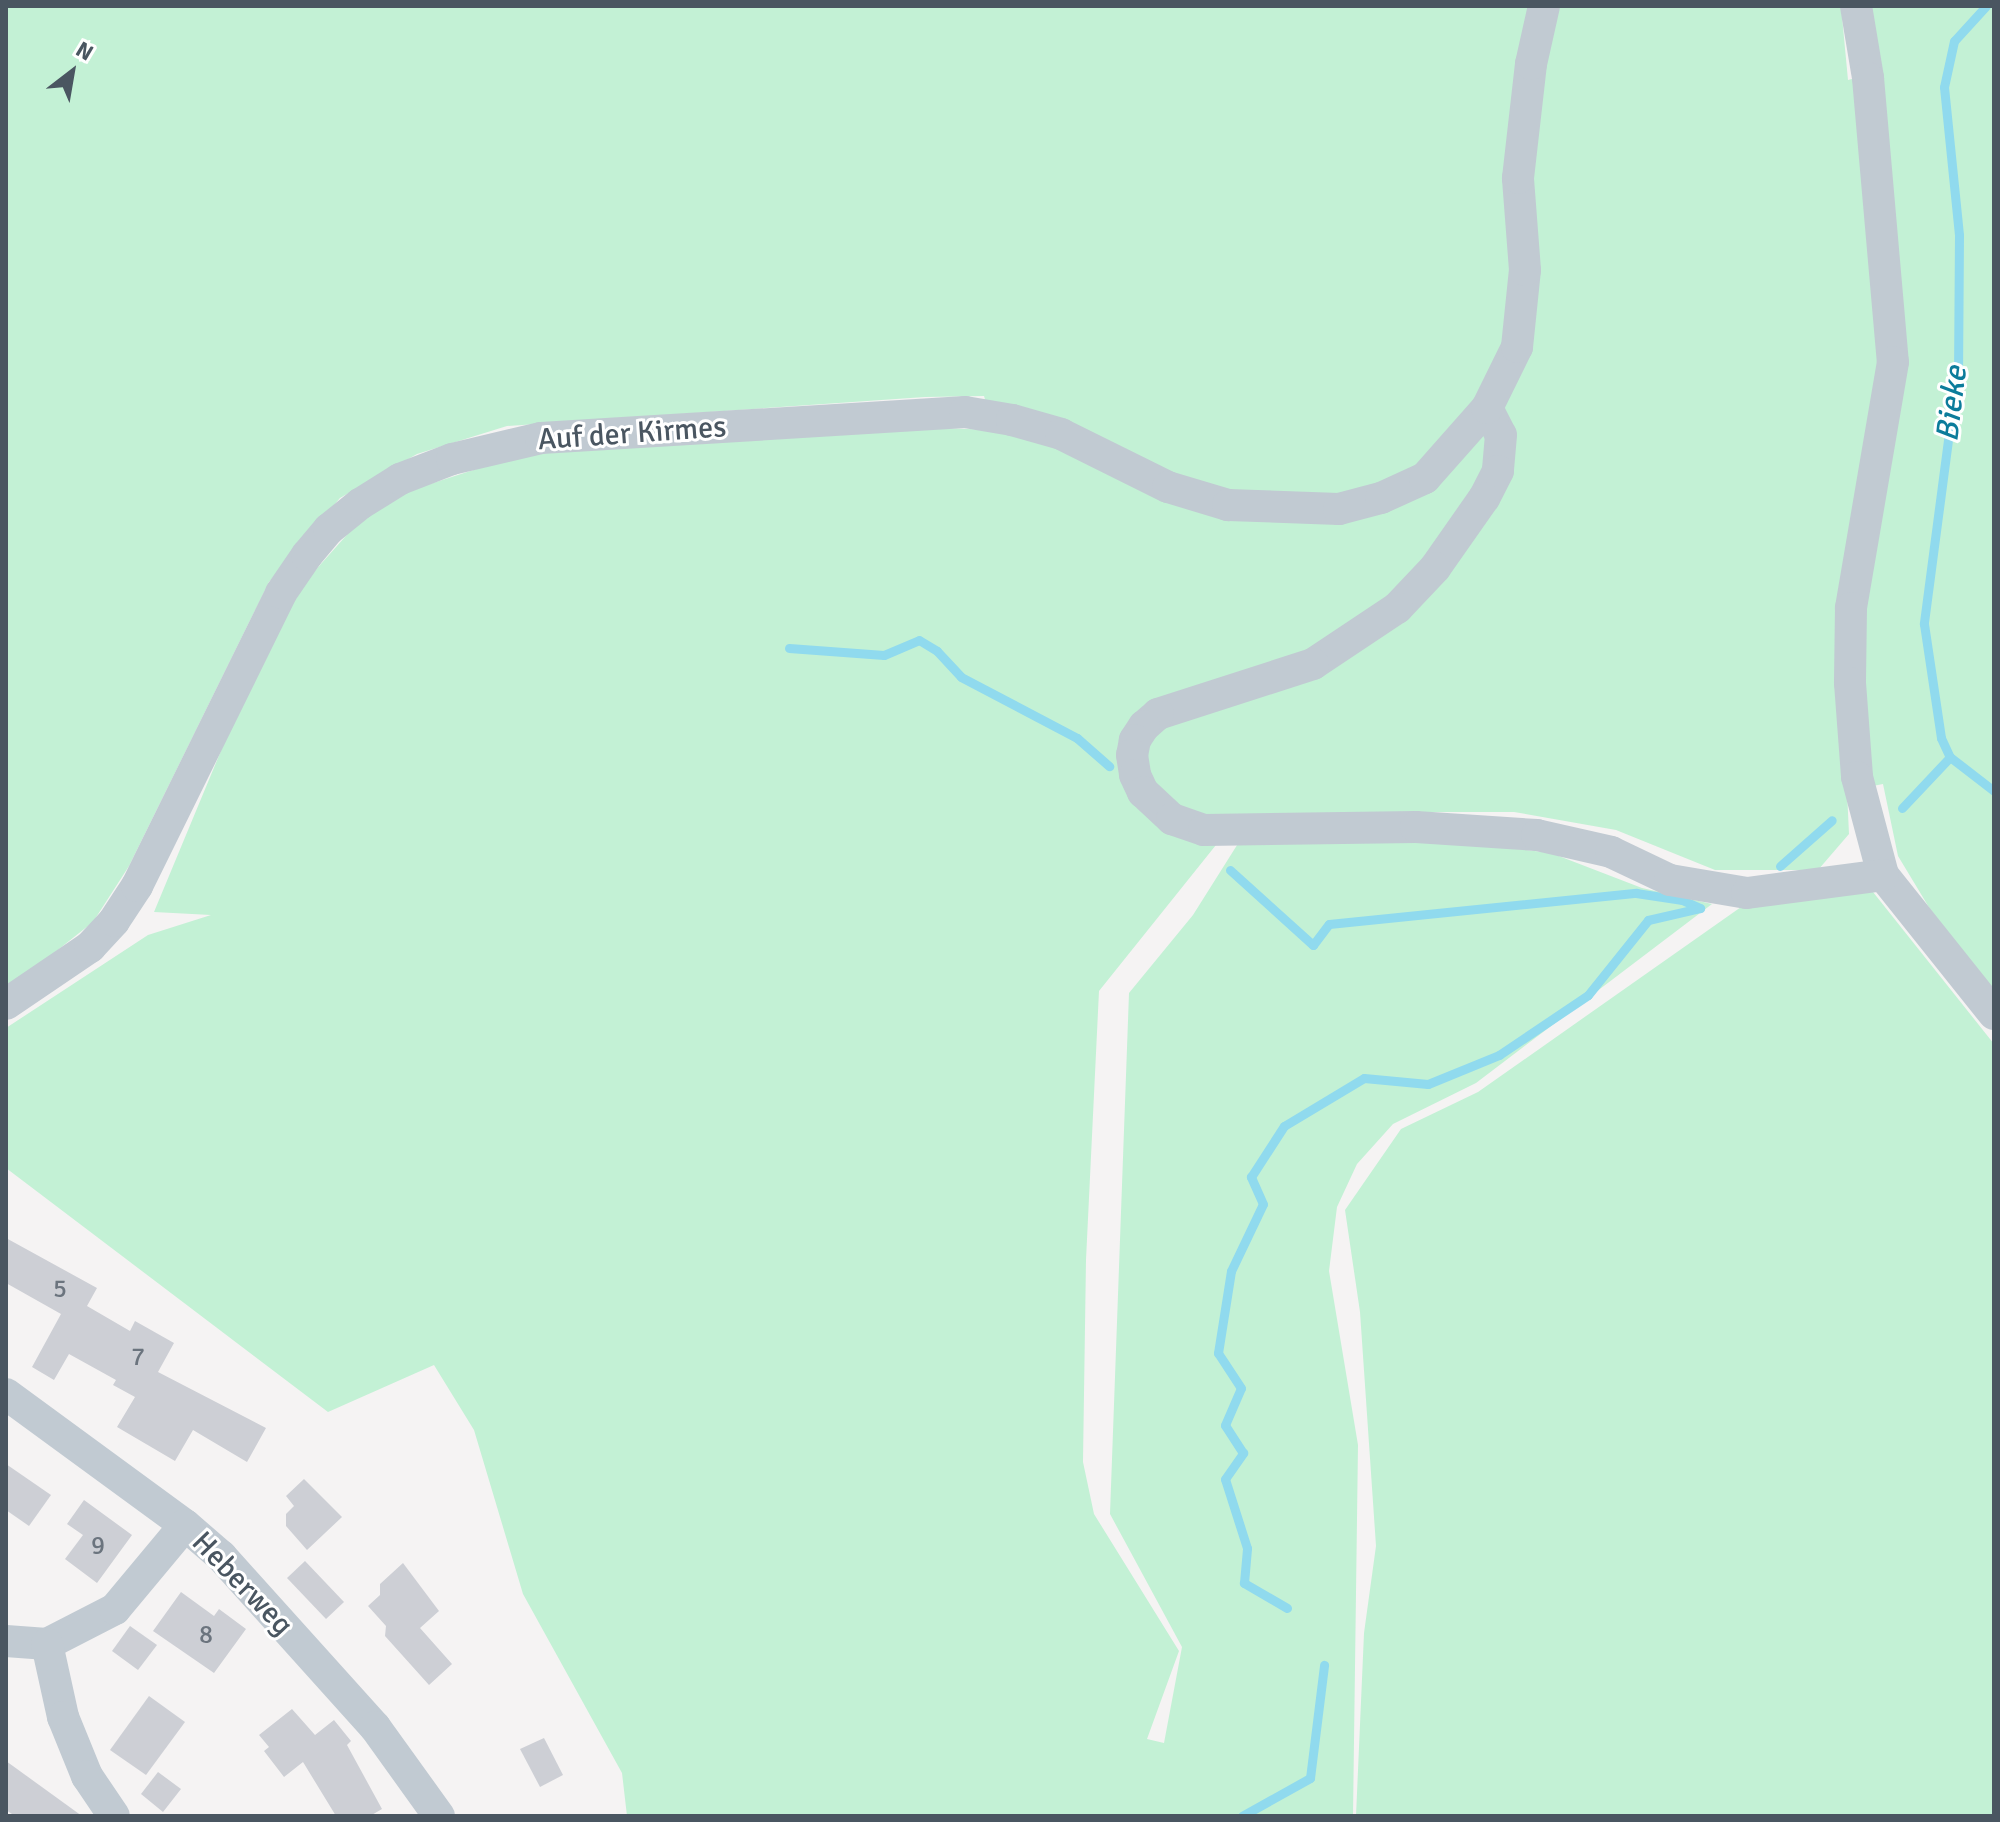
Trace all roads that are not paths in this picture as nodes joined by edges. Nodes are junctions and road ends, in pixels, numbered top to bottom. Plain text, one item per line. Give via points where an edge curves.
1 (1544, 6) edge
2 (1856, 6) edge
3 (1487, 408) junction
4 (1883, 875) junction
5 (6, 1004) edge
6 (1994, 1014) edge
7 (6, 1394) edge
8 (185, 1525) junction
9 (6, 1641) edge
10 (47, 1644) junction
11 (114, 1816) edge
12 (439, 1816) edge

1 - 3 street, Auf der Kirmes via 1531,64 1518,178 1525,270 1517,347
2 - 4 street via 1868,78 1893,362 1851,608 1850,683 1857,777
3 - 4 street via 1501,435 1498,471 1435,568 1397,608 1313,664 1158,714 1139,733 1132,755 1143,792 1172,819 1204,830 1416,827 1537,835 1611,852 1670,880 1747,893
3 - 5 street, Auf der Kirmes via 1425,478 1339,509 1228,505 1168,487 1061,434 965,412 541,438 452,459 400,479 329,529 281,593 137,886 114,921 90,947
4 - 6 street
7 - 8 street, Heberweg
8 - 10 street via 115,1609
8 - 12 street, Heberweg via 221,1556 375,1727
9 - 10 street
10 - 11 street via 63,1717 87,1776

